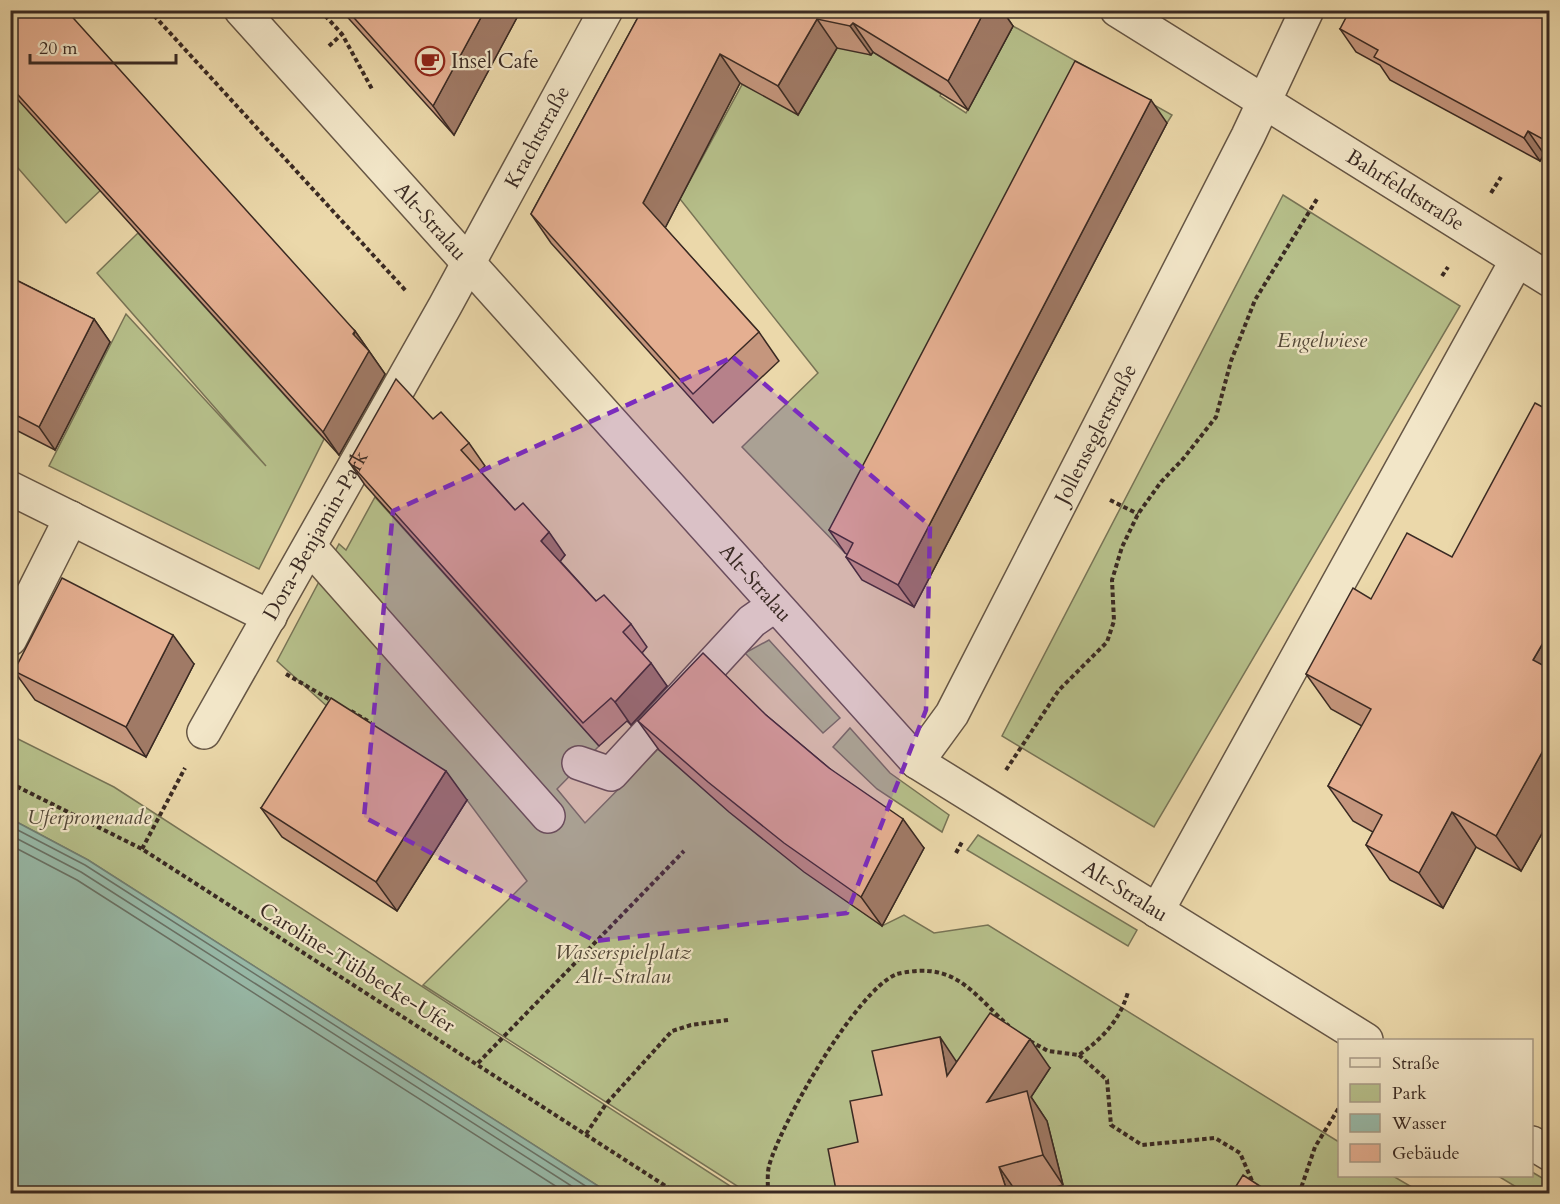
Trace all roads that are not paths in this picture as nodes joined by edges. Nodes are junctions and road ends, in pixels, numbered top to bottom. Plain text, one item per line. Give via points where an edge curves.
1 (241, 10) edge
2 (606, 10) edge
3 (1117, 10) edge
4 (1307, 10) edge
5 (1263, 102) junction
6 (468, 263) junction
7 (1539, 269) edge
8 (10, 488) edge
9 (71, 518) junction
10 (310, 547) junction
11 (775, 605) junction
12 (270, 617) junction
13 (10, 639) edge
14 (204, 732) road end
15 (917, 762) junction
16 (579, 763) dead end
17 (548, 816) dead end
18 (1157, 911) junction
19 (1363, 1039) edge
20 (1533, 1144) edge
21 (1550, 1154) edge

1 - 6 street, Alt-Stralau
2 - 6 street, Krachtstraße
3 - 5 street, Bahrfeldtstraße
4 - 5 street
5 - 7 street, Bahrfeldtstraße
5 - 15 street, Jollenseglerstraße via 952,714
6 - 10 street, Dora-Benjamin-Park
6 - 11 street, Alt-Stralau
7 - 18 street
8 - 9 street, Dora-Benjamin-Park
9 - 12 street, Dora-Benjamin-Park
9 - 13 street
10 - 12 street, Dora-Benjamin-Park
10 - 17 street
11 - 15 street, Alt-Stralau
11 - 16 street via 752,621 611,774
12 - 14 street
15 - 18 street, Alt-Stralau
18 - 19 street, Alt-Stralau
20 - 21 street

